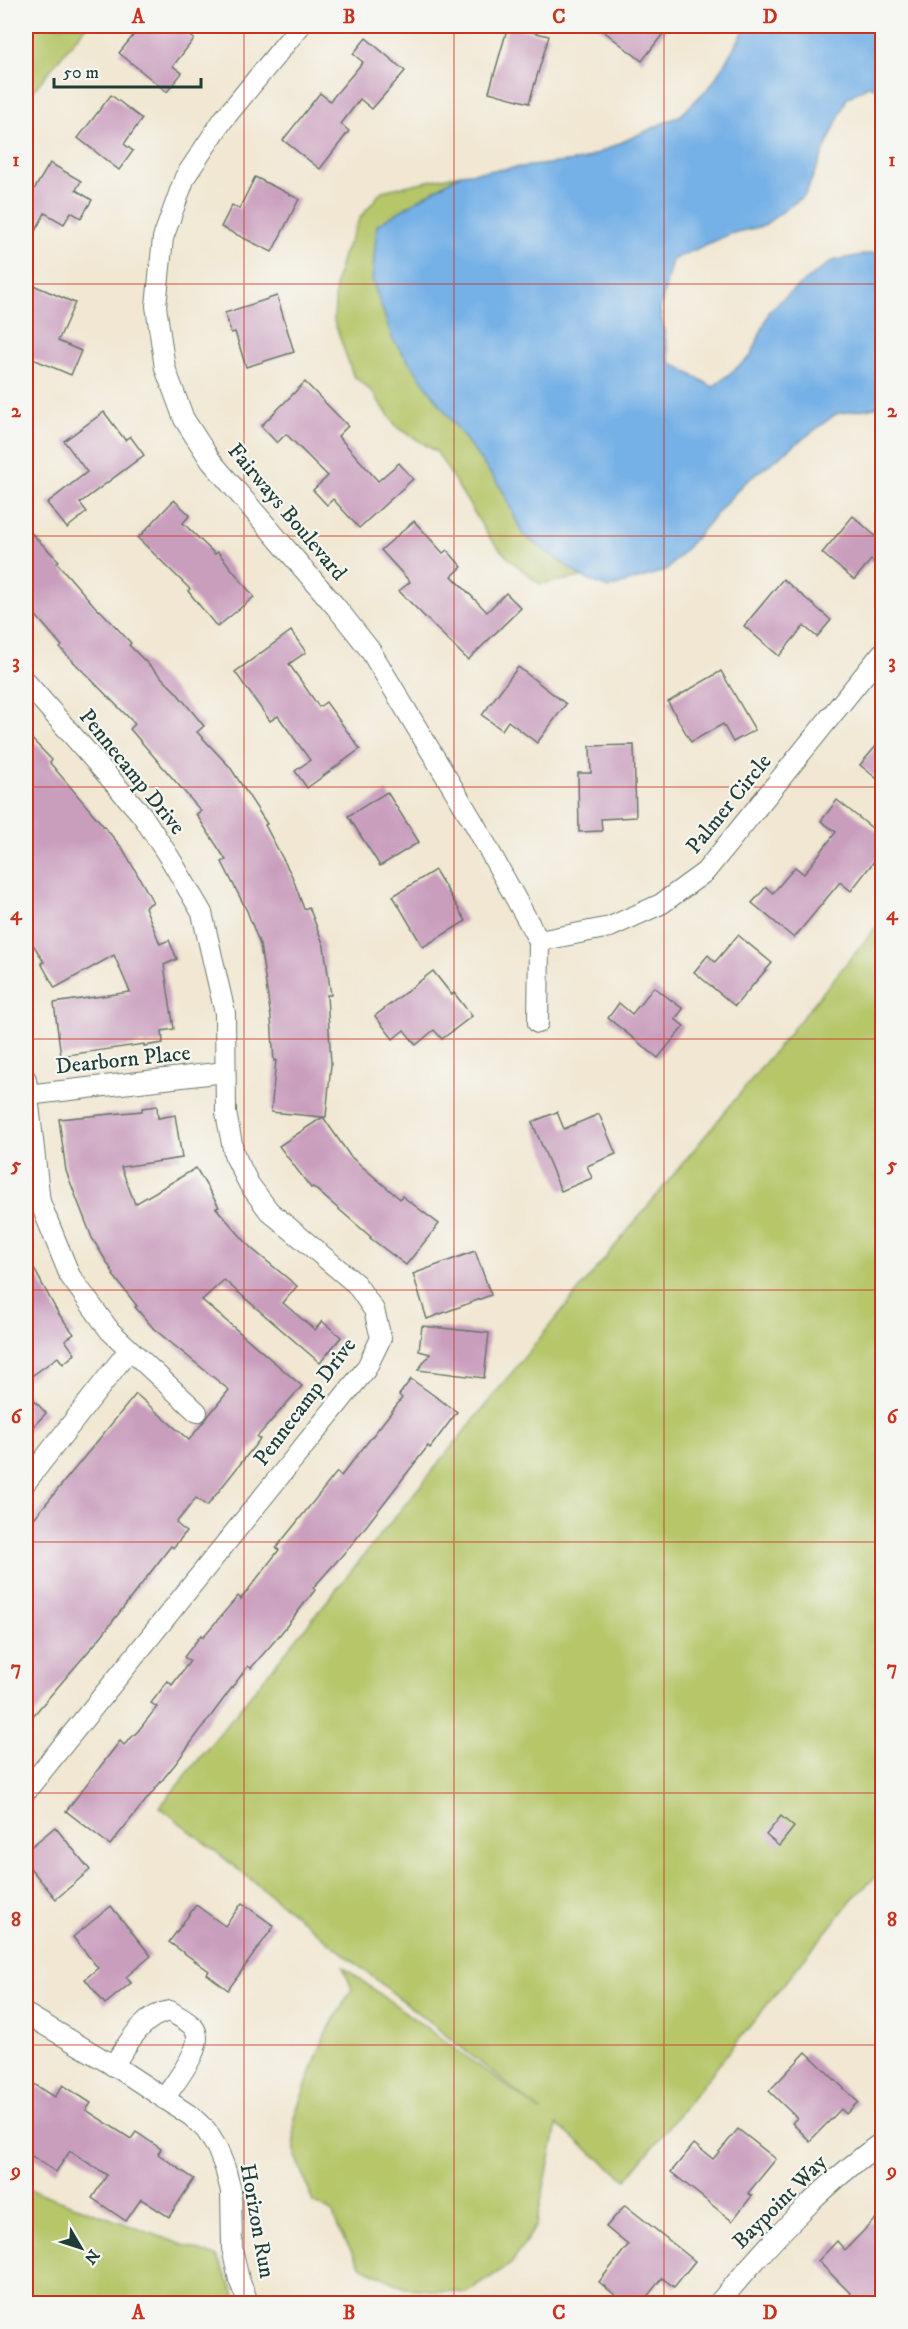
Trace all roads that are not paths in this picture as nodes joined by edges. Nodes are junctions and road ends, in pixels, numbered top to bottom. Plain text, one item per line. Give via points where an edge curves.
1 (300, 26) edge
2 (882, 653) edge
3 (26, 682) edge
4 (539, 941) junction
5 (538, 1023) dead end
6 (225, 1072) junction
7 (26, 1087) edge
8 (129, 1350) junction
9 (197, 1413) dead end
10 (26, 1482) edge
11 (26, 1791) edge
12 (26, 2014) edge
13 (113, 2066) junction
14 (164, 2099) junction
15 (882, 2142) edge
16 (249, 2304) edge
17 (718, 2304) edge

1 - 4 street, Fairways Boulevard via 223,120 185,177 163,238 156,306 165,368 184,419 210,461 370,650
2 - 4 street, Palmer Circle via 705,872 661,904 610,927
3 - 6 street, Pennecamp Drive via 142,815 202,913 225,1014
4 - 5 street, Fairways Boulevard
6 - 7 street, Dearborn Place
6 - 11 street, Pennecamp Drive via 226,1113 234,1154 249,1184 268,1212 356,1284 374,1310 381,1338 366,1369
7 - 8 street via 40,1203 70,1276 110,1331
8 - 9 street
8 - 10 street
12 - 13 street, Horizon Run
13 - 14 street, Horizon Run
13 - 14 street via 149,2018 159,2013 170,2012 194,2027 196,2049
14 - 16 street, Horizon Run via 198,2123 218,2148 231,2191 232,2248
15 - 17 street, Baypoint Way via 852,2164 797,2218

